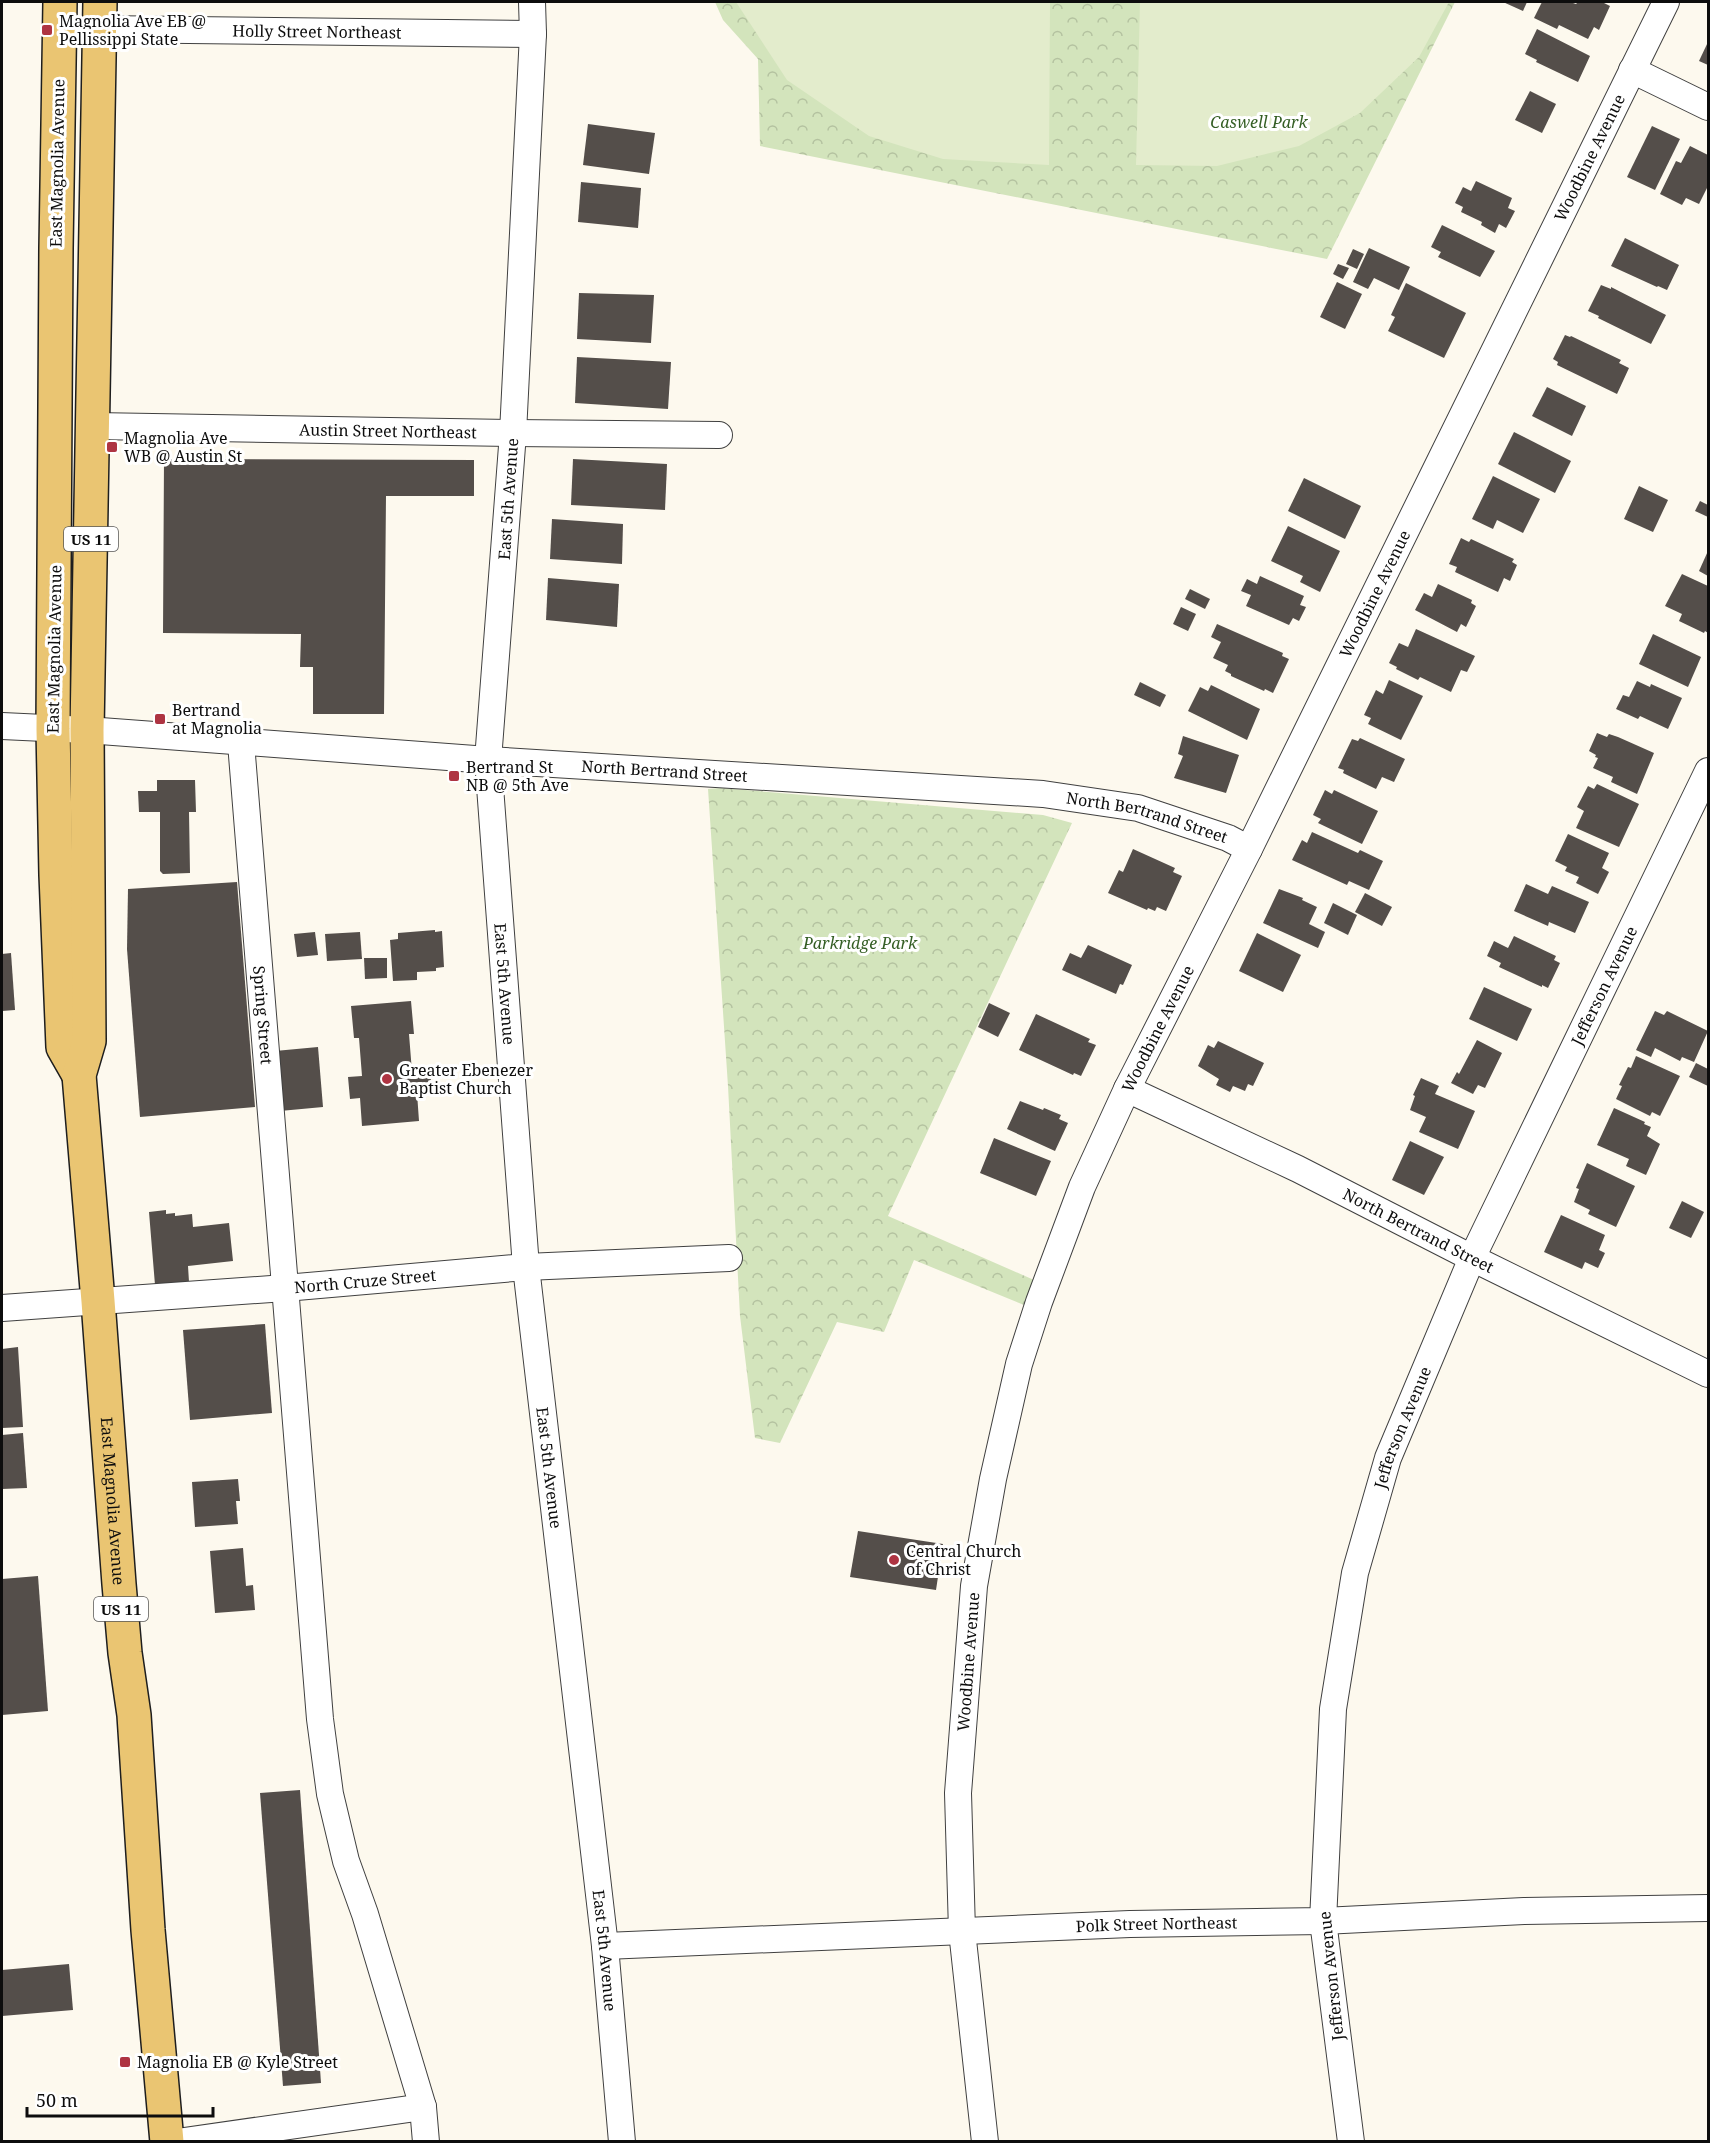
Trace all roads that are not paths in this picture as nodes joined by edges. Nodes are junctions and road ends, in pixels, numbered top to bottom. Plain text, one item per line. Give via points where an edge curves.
1 (60, 2) edge
2 (532, 2) edge
3 (1666, 2) edge
4 (100, 15) edge
5 (533, 34) junction
6 (1632, 70) junction
7 (1708, 107) edge
8 (94, 426) junction
9 (513, 434) junction
10 (719, 435) dead end
11 (2, 726) edge
12 (53, 729) junction
13 (87, 730) junction
14 (241, 743) junction
15 (488, 760) junction
16 (1708, 771) edge
17 (1249, 849) junction
18 (79, 1076) junction
19 (1127, 1089) junction
20 (729, 1258) dead end
21 (1472, 1258) junction
22 (526, 1267) junction
23 (285, 1288) junction
24 (98, 1301) junction
25 (2, 1308) edge
26 (1708, 1374) edge
27 (1708, 1908) edge
28 (1323, 1921) junction
29 (962, 1931) junction
30 (605, 1946) junction
31 (423, 2107) junction
32 (167, 2142) edge
33 (177, 2142) edge
34 (426, 2142) edge
35 (622, 2142) edge
36 (985, 2142) edge
37 (1351, 2142) edge

1 - 12 main road, East Magnolia Avenue
2 - 5 street, East 5th Avenue
3 - 6 street, Woodbine Avenue
4 - 5 street, Holly Street Northeast
4 - 8 main road, East Magnolia Avenue / US 11
5 - 9 street, East 5th Avenue
6 - 7 street
6 - 17 street, Woodbine Avenue
8 - 9 street, Austin Street Northeast
8 - 13 main road, East Magnolia Avenue / US 11
9 - 10 street, Austin Street Northeast
9 - 15 street, East 5th Avenue
11 - 12 street, North Bertrand Street
12 - 13 street, North Bertrand Street
12 - 18 main road, East Magnolia Avenue via 63,1047
13 - 14 street, North Bertrand Street
13 - 18 main road, East Magnolia Avenue / US 11 via 89,1041
14 - 15 street, North Bertrand Street
14 - 23 street, Spring Street
15 - 17 street, North Bertrand Street via 1043,794 1138,808 1228,838
15 - 22 street, East 5th Avenue
16 - 21 street, Jefferson Avenue
17 - 19 street, Woodbine Avenue
18 - 24 main road, East Magnolia Avenue / US 11
19 - 21 street, North Bertrand Street via 1298,1169
19 - 29 street, Woodbine Avenue via 1082,1187 1039,1302 1019,1364 993,1479 974,1587 958,1792
20 - 22 street, North Cruze Street
21 - 26 street, North Bertrand Street
21 - 28 street, Jefferson Avenue via 1388,1458 1355,1573 1333,1709
22 - 23 street, North Cruze Street
22 - 30 street, East 5th Avenue
23 - 24 street, North Cruze Street
23 - 31 street, Spring Street via 320,1719 330,1794 346,1861
24 - 25 street, North Cruze Street
24 - 32 main road, East Magnolia Avenue / US 11
27 - 28 street, Polk Street Northeast via 1524,1911
28 - 29 street, Polk Street Northeast
28 - 37 street, Jefferson Avenue
29 - 30 street, Polk Street Northeast
29 - 36 street, Woodbine Avenue
30 - 35 street, East 5th Avenue
31 - 33 street
31 - 34 street, Spring Street

